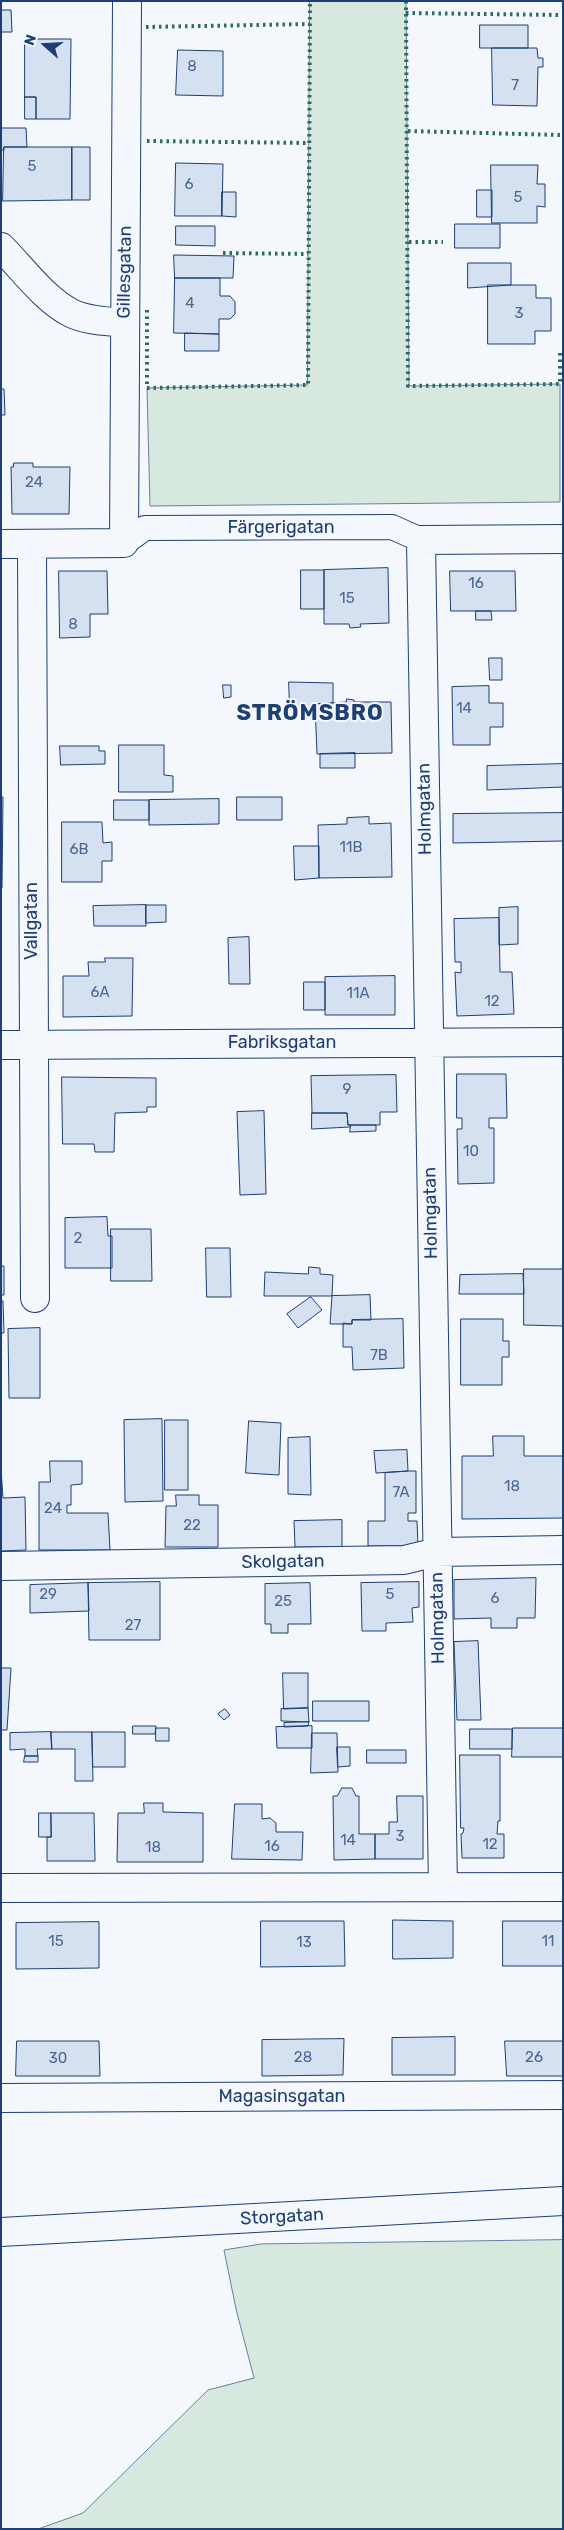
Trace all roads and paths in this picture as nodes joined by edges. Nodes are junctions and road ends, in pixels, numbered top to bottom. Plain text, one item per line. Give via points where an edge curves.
1 (127, 1) edge
2 (1, 247) edge
3 (124, 323) junction
4 (563, 539) edge
5 (421, 540) junction
6 (124, 543) junction
7 (1, 544) edge
8 (32, 544) junction
9 (428, 1042) junction
10 (563, 1042) edge
11 (32, 1044) junction
12 (1, 1045) edge
13 (35, 1298) dead end
14 (563, 1550) edge
15 (437, 1552) junction
16 (1, 1566) edge
17 (443, 1887) junction
18 (563, 1887) edge
19 (1, 1888) edge
20 (563, 2095) edge
21 (1, 2098) edge
22 (563, 2201) edge
23 (1, 2232) edge

1 - 3 street, Gillesgatan
2 - 3 street via 57,303 72,313
3 - 6 street, Gillesgatan
4 - 5 street, Färgerigatan
5 - 6 street, Färgerigatan via 392,528 145,528
5 - 9 street, Holmgatan
6 - 8 street
7 - 8 street
8 - 11 street, Vallgatan
9 - 10 street, Fabriksgatan
9 - 11 street, Fabriksgatan
9 - 15 street, Holmgatan
11 - 12 street, Fabriksgatan
11 - 13 street, Vallgatan
14 - 15 street, Skolgatan
15 - 16 street, Skolgatan via 404,1560
15 - 17 street, Holmgatan
17 - 18 street
17 - 19 street
20 - 21 street, Magasinsgatan
22 - 23 street, Storgatan

